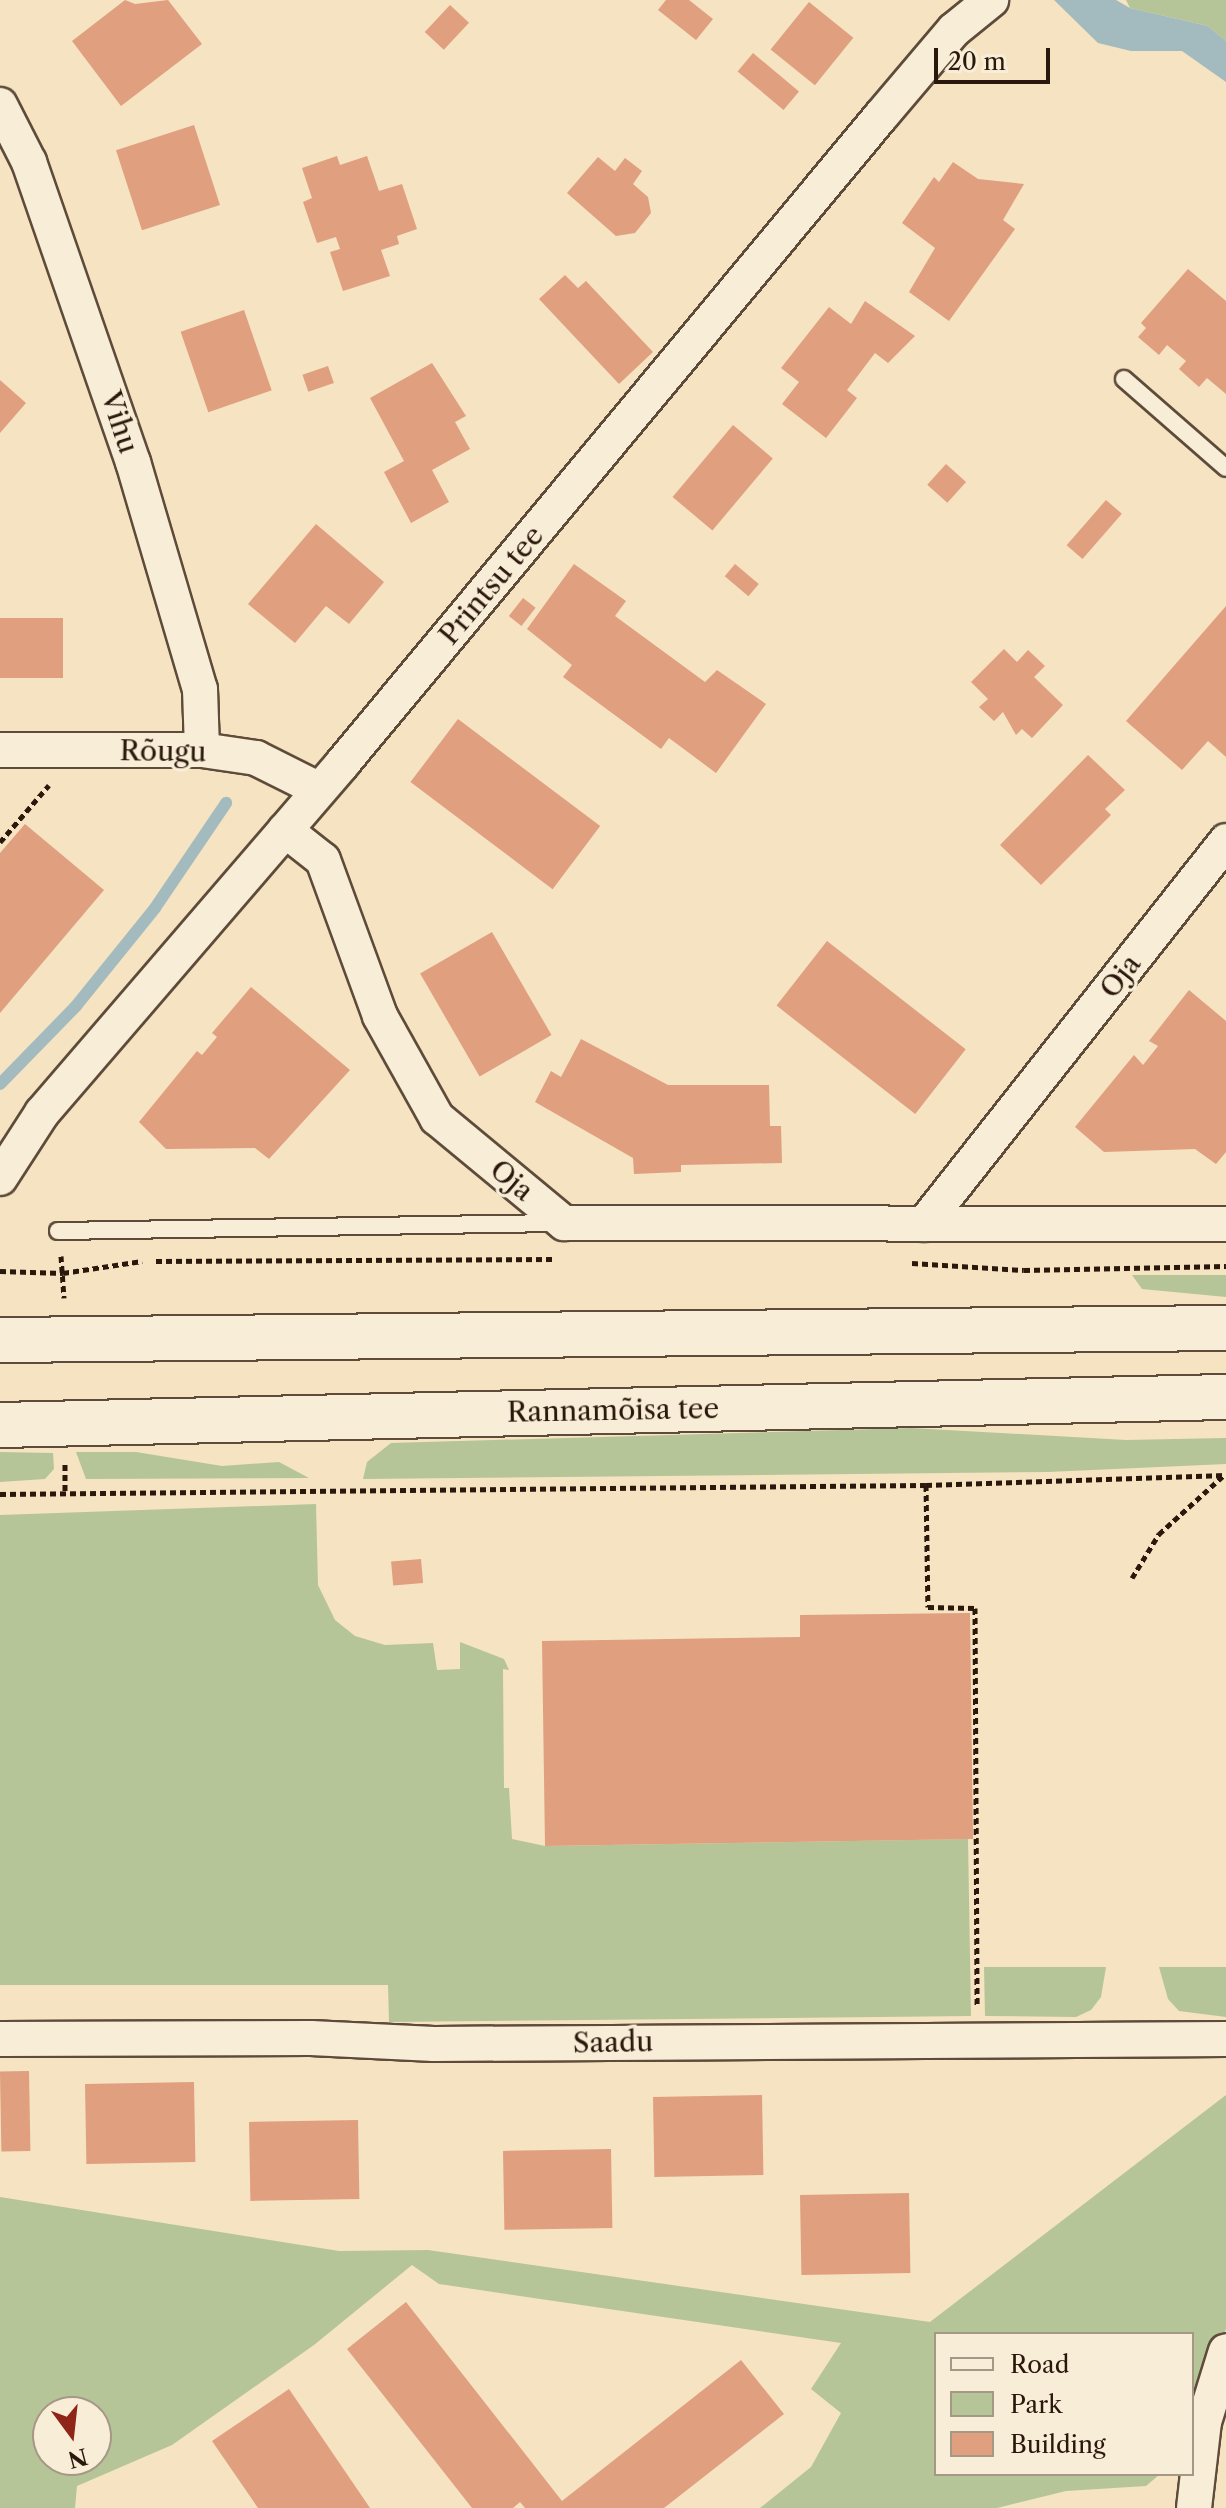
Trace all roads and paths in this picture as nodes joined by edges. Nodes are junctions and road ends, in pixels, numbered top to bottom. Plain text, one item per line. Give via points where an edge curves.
1 (991, 0) edge
2 (0, 105) edge
3 (1124, 379) dead end
4 (1226, 468) edge
5 (0, 750) edge
6 (202, 750) junction
7 (57, 775) dead end
8 (318, 789) junction
9 (285, 830) junction
10 (1226, 841) edge
11 (0, 842) edge
12 (0, 1178) edge
13 (564, 1223) junction
14 (924, 1224) junction
15 (1226, 1224) edge
16 (58, 1231) dead end
17 (1226, 1328) edge
18 (0, 1340) edge
19 (1226, 1397) edge
20 (0, 1425) edge
21 (65, 1451) dead end
22 (1225, 1475) edge
23 (926, 1485) junction
24 (65, 1493) junction
25 (0, 1494) edge
26 (1132, 1578) dead end
27 (977, 2037) junction
28 (0, 2039) edge
29 (1226, 2039) edge
30 (1226, 2351) edge
31 (1194, 2508) edge

1 - 8 street, Printsu tee via 954,30
2 - 6 street, Vihu via 29,162 133,462 200,689
3 - 4 lane
5 - 6 street, Rõugu
6 - 8 street, Rõugu via 256,758
7 - 11 path
8 - 9 street, Printsu tee
9 - 12 street, Printsu tee via 42,1113
9 - 13 street, Oja via 323,860 380,1016 437,1118
10 - 14 street, Oja
13 - 14 street
13 - 16 lane
14 - 15 street
17 - 18 main road
19 - 20 main road, Rannamõisa tee
21 - 24 path
22 - 23 path
22 - 26 path via 1159,1534
23 - 24 path
23 - 27 path via 928,1607 975,1608
24 - 25 path
27 - 28 street, Saadu via 434,2044 311,2038
27 - 29 street, Saadu
30 - 31 street via 1204,2422

